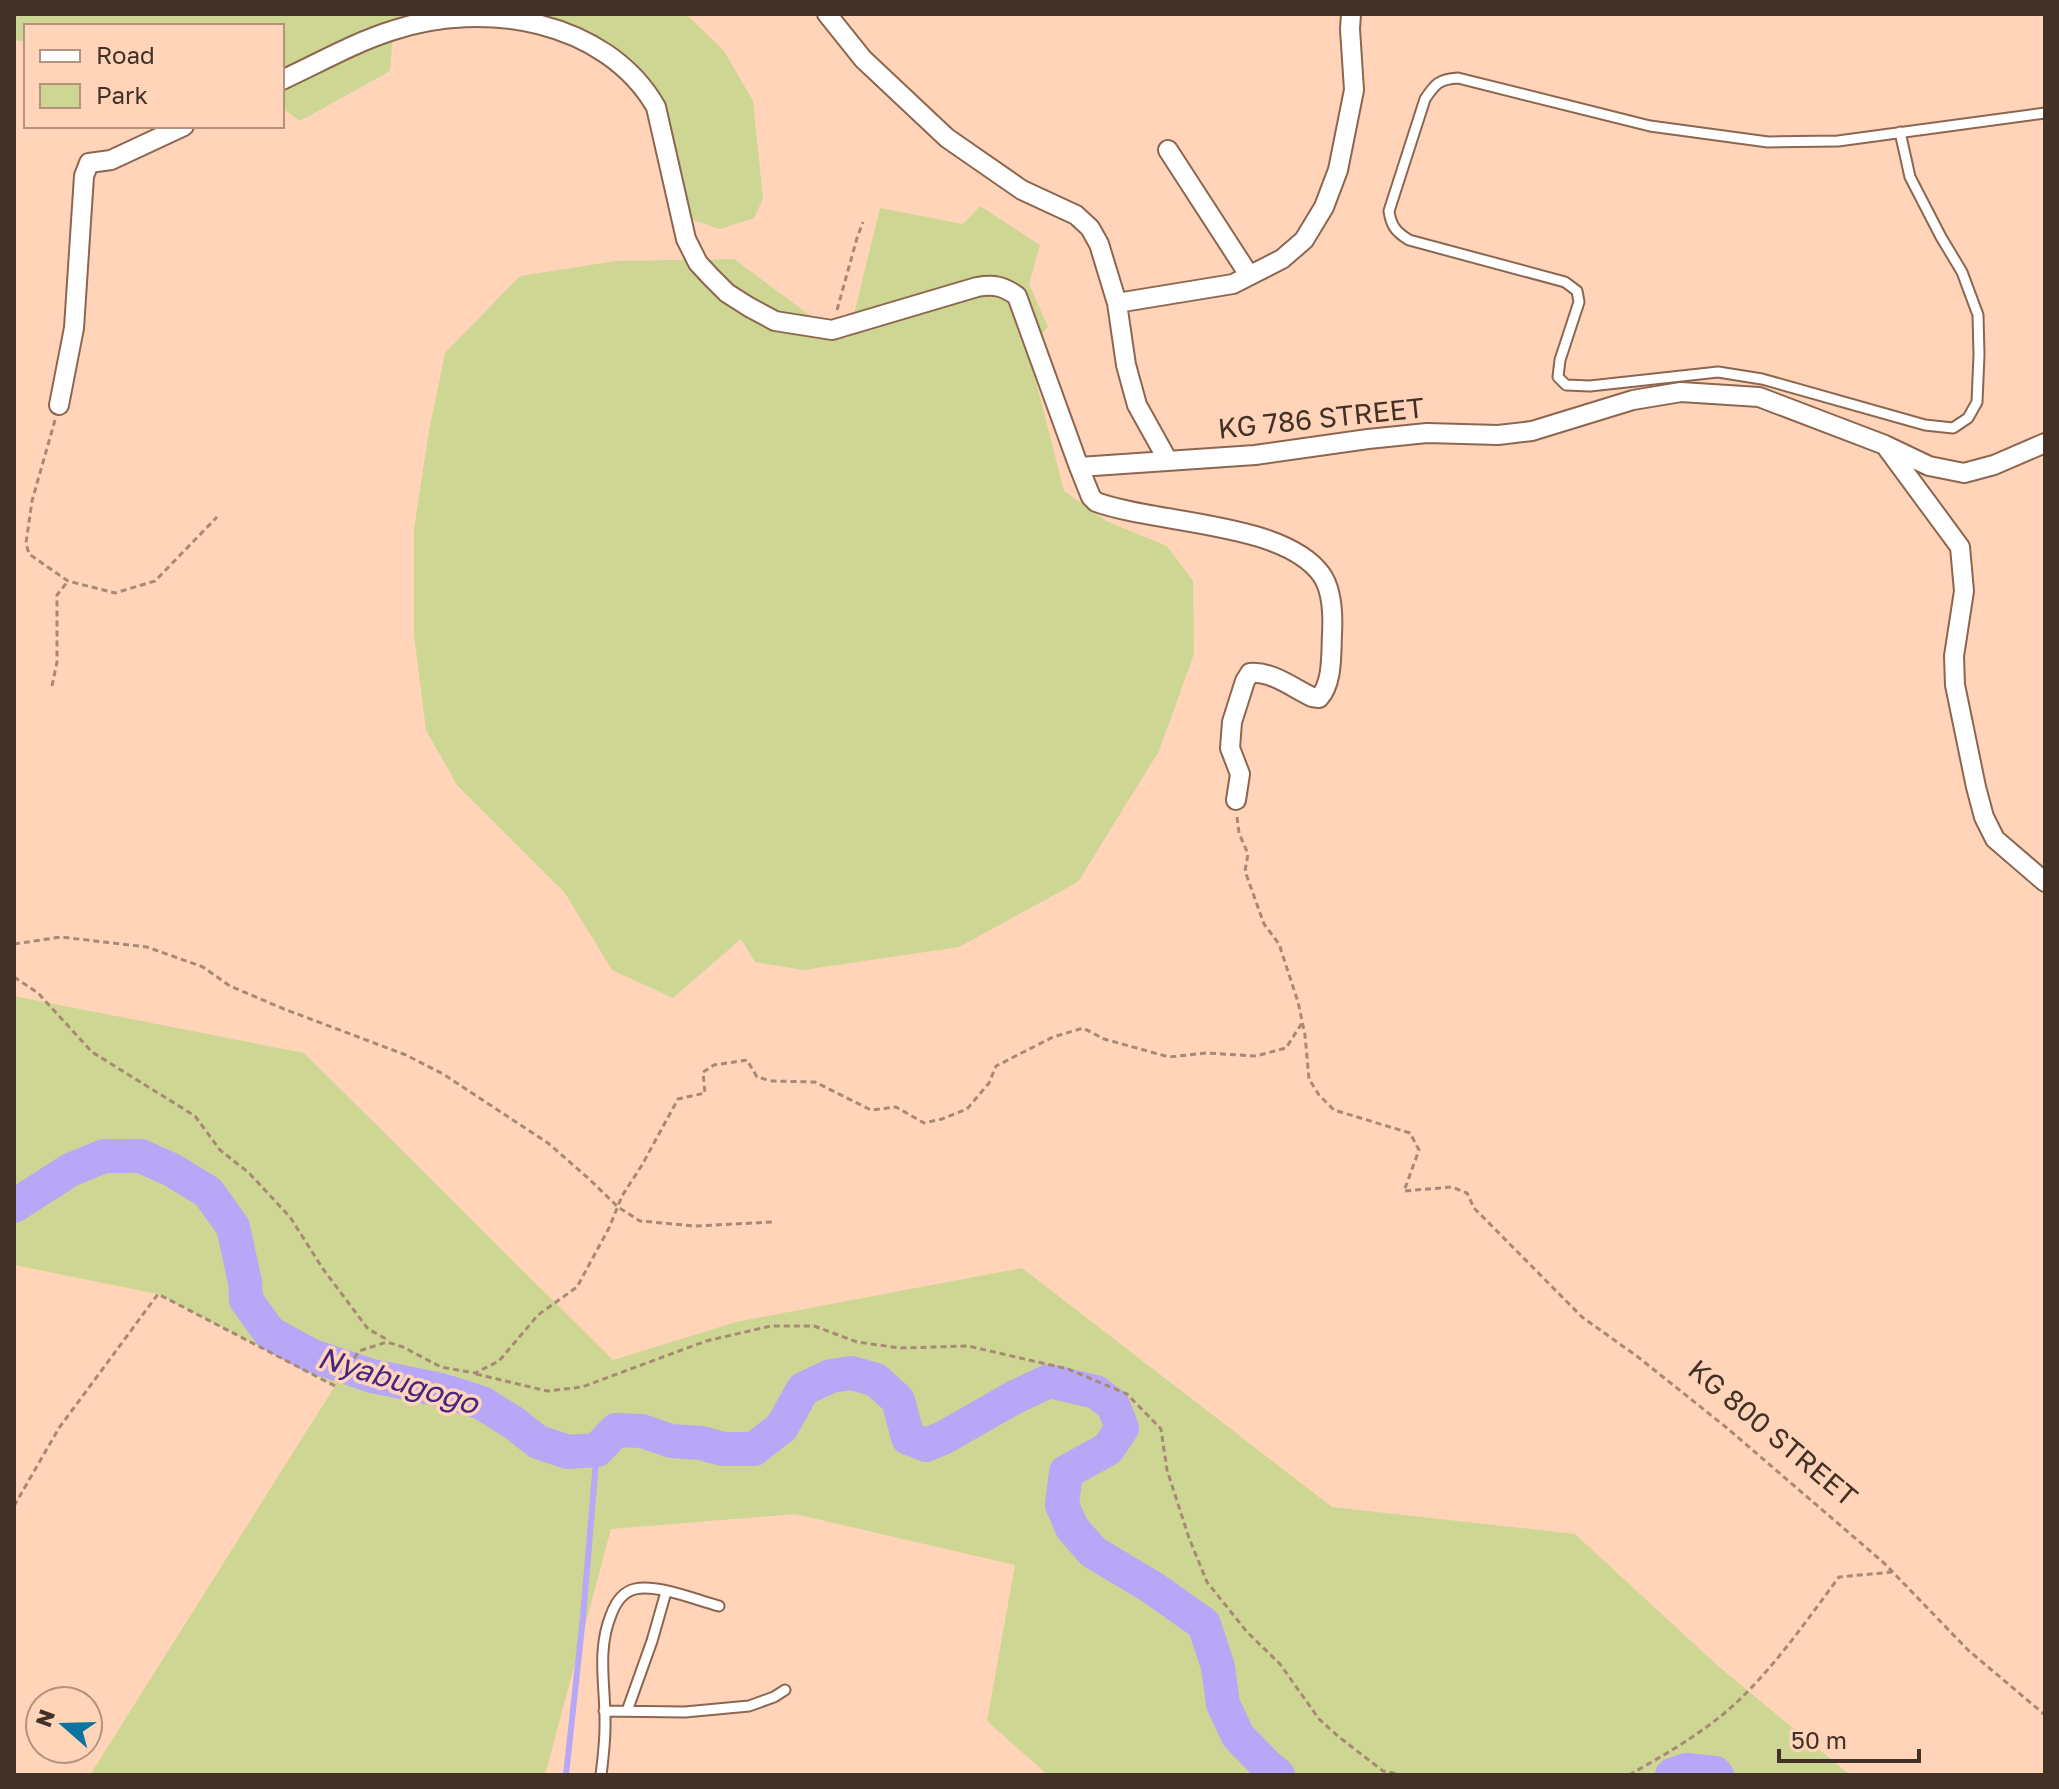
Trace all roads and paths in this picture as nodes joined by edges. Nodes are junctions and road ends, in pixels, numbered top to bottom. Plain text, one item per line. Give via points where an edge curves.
1 (827, 14) edge
2 (1351, 14) edge
3 (284, 79) edge
4 (2045, 113) edge
5 (180, 128) edge
6 (1900, 132) junction
7 (1168, 150) dead end
8 (863, 222) dead end
9 (1249, 275) junction
10 (1117, 303) junction
11 (832, 330) junction
12 (59, 405) joint
13 (2045, 443) edge
14 (1885, 445) junction
15 (1167, 459) junction
16 (1079, 467) junction
17 (217, 517) dead end
18 (68, 581) junction
19 (52, 686) dead end
20 (1236, 800) joint
21 (2045, 882) edge
22 (14, 944) edge
23 (14, 977) edge
24 (1302, 1023) junction
25 (618, 1207) junction
26 (773, 1222) dead end
27 (394, 1344) junction
28 (475, 1373) junction
29 (14, 1506) edge
30 (1892, 1572) junction
31 (666, 1592) junction
32 (719, 1606) dead end
33 (785, 1690) dead end
34 (604, 1711) junction
35 (627, 1711) junction
36 (2045, 1715) edge
37 (601, 1775) edge
38 (1403, 1775) edge
39 (1629, 1775) edge

1 - 10 street via 863,59 947,138 1022,190 1076,215 1090,228
2 - 9 street via 1354,90 1329,195 1304,240 1282,259
3 - 11 street via 376,36 443,17 503,17 593,44 632,76 656,107 686,239 698,263 727,293 775,321
4 - 6 lane
5 - 12 street via 111,160 89,163 74,328
6 - 6 lane via 1838,141 1768,142 1650,126 1446,79 1425,99 1389,211 1391,224 1409,240 1565,282 1577,291 1579,302 1558,377 1566,385 1718,372 1953,428 1968,418 1977,402 1978,315 1962,272 1910,177
7 - 9 street
8 - 11 path
9 - 10 street via 1233,284
10 - 15 street via 1137,405
11 - 16 street via 977,287 1003,287 1017,296
12 - 18 path via 26,543 29,554
13 - 14 street, KG 786 STREET via 1964,473 1929,466
14 - 15 street, KG 786 STREET via 1759,397 1681,392 1633,400 1532,431 1427,433 1255,455
14 - 21 street via 1960,547 1964,591 1955,685 1976,787 1995,839
15 - 16 street
16 - 20 street via 1096,502 1266,538 1293,551 1323,577 1334,611 1323,693 1312,697 1268,674 1250,673 1232,722 1230,748 1240,774
17 - 18 path via 155,581 115,593
18 - 19 path via 57,595
20 - 24 path via 1239,833 1248,854 1245,871 1264,924 1279,944
22 - 25 path via 61,937 147,947 203,967 230,986 284,1009 406,1055 548,1143
23 - 27 path via 38,993 92,1052 195,1116 220,1150 290,1217 368,1329
24 - 25 path via 1286,1048 1256,1056 1169,1057 1083,1028 996,1066 967,1109 924,1123 896,1107 871,1110 815,1082 757,1077 747,1060 714,1065 703,1072 705,1093 678,1099
24 - 30 path, KG 800 STREET via 1309,1079 1319,1095 1334,1110 1410,1133 1419,1150 1404,1191 1452,1187 1467,1193 1474,1208 1582,1317 1727,1428
25 - 26 path via 640,1221 695,1226
25 - 28 path via 577,1287 538,1315 499,1361
27 - 28 path via 441,1367
27 - 29 path via 359,1351 335,1386 158,1294 59,1428
28 - 38 path via 547,1391 582,1387 706,1341 771,1326 814,1326 857,1342 900,1348 968,1346 1068,1369 1127,1394 1161,1429 1167,1470 1207,1582 1280,1664 1319,1719 1383,1771
30 - 36 path, KG 800 STREET via 1968,1650
30 - 39 path via 1839,1577 1735,1704 1678,1747
31 - 32 lane
31 - 34 lane via 636,1589 614,1607 603,1644
31 - 35 lane
33 - 35 lane via 749,1706
34 - 35 lane
34 - 37 lane

